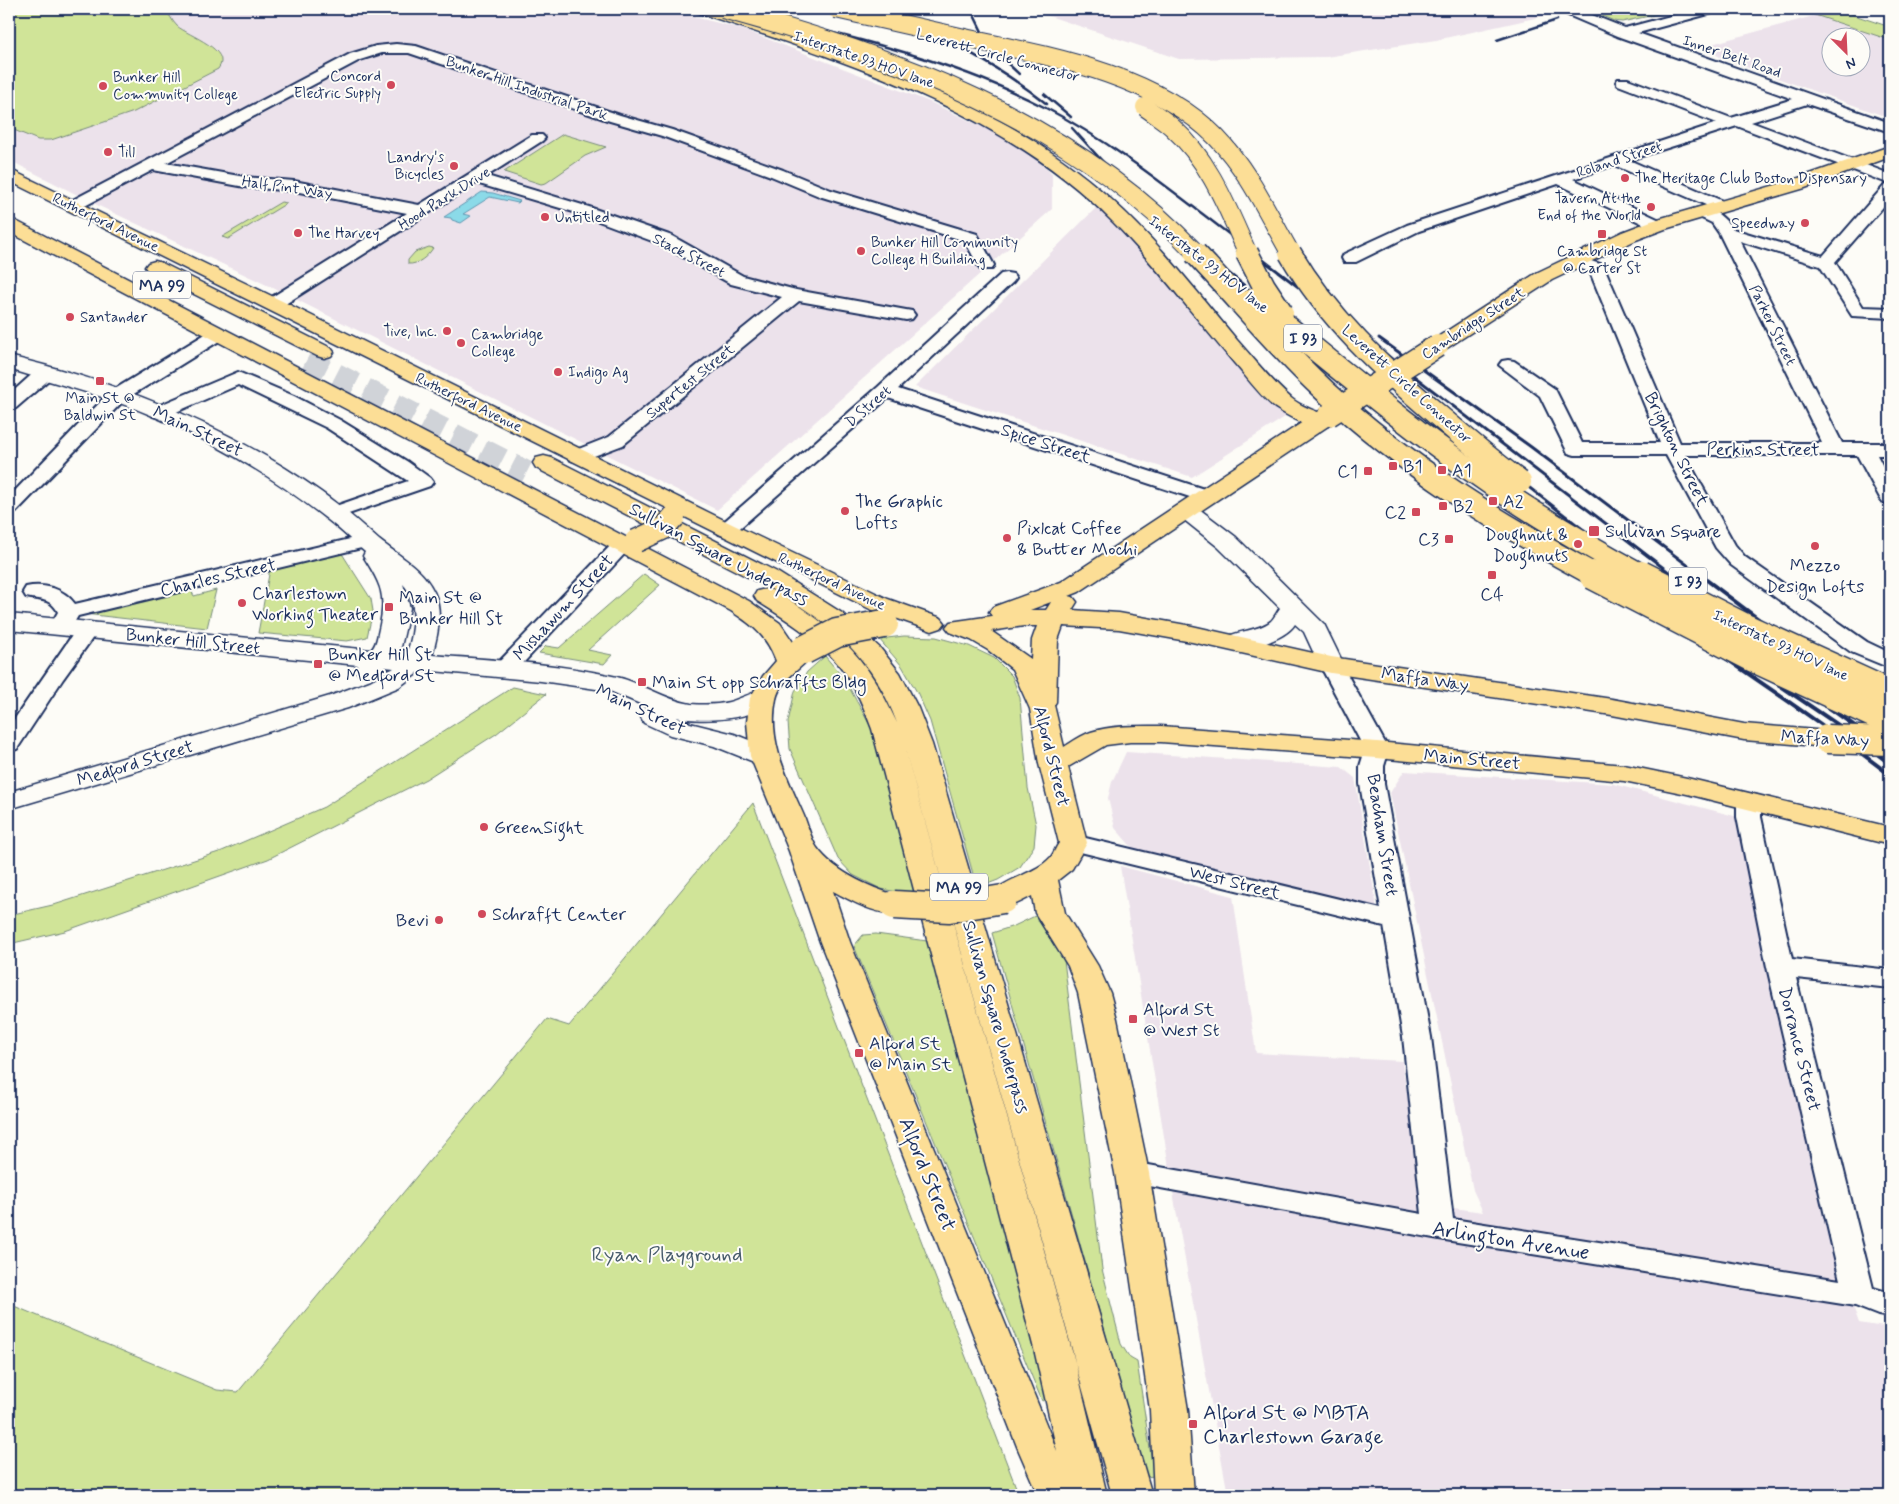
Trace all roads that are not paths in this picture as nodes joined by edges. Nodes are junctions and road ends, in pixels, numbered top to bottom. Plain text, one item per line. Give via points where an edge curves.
1 (715, 9) edge
2 (816, 9) edge
3 (836, 9) edge
4 (1566, 9) edge
5 (1711, 9) edge
6 (1622, 33) junction
7 (1623, 82) dead end
8 (1807, 99) junction
9 (1734, 122) junction
10 (1890, 128) edge
11 (537, 138) dead end
12 (1890, 150) edge
13 (1615, 160) junction
14 (1854, 164) junction
15 (150, 165) junction
16 (9, 174) edge
17 (476, 178) junction
18 (1559, 179) junction
19 (1890, 179) edge
20 (1890, 189) edge
21 (9, 192) edge
22 (9, 206) edge
23 (73, 206) junction
24 (1721, 206) junction
25 (423, 211) junction
26 (1702, 212) junction
27 (1658, 225) junction
28 (13, 229) edge
29 (1727, 232) junction
30 (97, 237) dead end
31 (1350, 258) dead end
32 (140, 259) dead end
33 (1576, 261) junction
34 (1826, 262) junction
35 (986, 265) dead end
36 (1007, 278) dead end
37 (795, 295) junction
38 (273, 304) junction
39 (1890, 313) edge
40 (906, 315) dead end
41 (218, 334) junction
42 (9, 362) edge
43 (1508, 365) dead end
44 (45, 373) junction
45 (885, 390) junction
46 (117, 396) junction
47 (9, 404) edge
48 (160, 412) junction
49 (1324, 418) junction
50 (1864, 448) junction
51 (1835, 449) junction
52 (1890, 449) edge
53 (1673, 450) junction
54 (578, 456) junction
55 (1497, 465) junction
56 (1206, 496) junction
57 (1890, 498) edge
58 (9, 508) edge
59 (674, 510) junction
60 (1186, 510) junction
61 (334, 512) junction
62 (726, 530) junction
63 (367, 542) junction
64 (629, 543) junction
65 (1070, 587) junction
66 (1620, 589) junction
67 (34, 592) dead end
68 (1293, 607) junction
69 (1055, 617) junction
70 (64, 620) junction
71 (9, 622) edge
72 (932, 623) junction
73 (962, 628) junction
74 (88, 629) junction
75 (1234, 643) junction
76 (796, 656) junction
77 (378, 659) junction
78 (416, 661) junction
79 (1890, 661) edge
80 (1331, 665) junction
81 (505, 669) junction
82 (1890, 677) edge
83 (577, 678) junction
84 (1890, 694) edge
85 (763, 698) junction
86 (1043, 709) junction
87 (1890, 721) edge
88 (260, 724) junction
89 (1890, 742) edge
90 (9, 744) edge
91 (1376, 750) junction
92 (764, 756) junction
93 (1053, 764) junction
94 (9, 801) edge
95 (1749, 801) junction
96 (1890, 836) edge
97 (1073, 843) junction
98 (804, 851) junction
99 (1043, 877) junction
100 (1397, 921) junction
101 (1780, 967) junction
102 (1890, 979) edge
103 (1132, 1173) junction
104 (1439, 1228) junction
105 (1859, 1295) junction
106 (1890, 1305) edge
107 (1058, 1495) edge
108 (1087, 1495) edge
109 (1132, 1495) edge
110 (1174, 1495) edge

1 - 49 main road via 897,79 983,119 1034,149 1082,183 1124,222 1277,397 1294,410
1 - 55 main road, I 93, bridge via 888,58 1004,106 1057,136 1104,167 1391,390
1 - 66 main road, I 93, bridge via 846,46 944,81 1001,107 1078,152 1167,224 1279,347 1362,424 1472,504 1566,561
1 - 84 main road, Interstate 93 HOV lane / I 93, bridge via 908,72 965,96 1031,131 1090,170 1435,443 1513,499 1610,559 1698,605
2 - 66 main road, Leverett Circle Connector, bridge via 1056,68 1114,90 1158,114 1179,131 1203,162 1217,184 1266,289 1297,333 1340,382 1396,434 1428,458
3 - 55 main road, Leverett Circle Connector, bridge via 1075,65 1141,88 1190,114 1239,163 1298,266 1331,313 1377,361
4 - 6 street, Inner Belt Road
5 - 6 street
6 - 8 street, Inner Belt Road
7 - 9 street
8 - 9 street, Roland Street
8 - 10 street, Inner Belt Road
9 - 13 street, Roland Street
9 - 14 street
11 - 17 street, Hood Park Drive
12 - 14 main road, Cambridge Street
13 - 18 street, Roland Street
13 - 24 street
14 - 19 street
14 - 24 main road, Cambridge Street via 1799,184
15 - 23 street, Bunker Hill Industrial Park
15 - 25 street, Half Pint Way via 245,182 294,186
15 - 35 street, Bunker Hill Industrial Park via 365,52 393,47 411,49 667,133 825,193 971,238
16 - 23 main road, Rutherford Avenue
17 - 25 street, Hood Park Drive
17 - 37 street, Stack Street via 592,213 666,240 737,280
18 - 27 street
18 - 31 street, Roland Street via 1408,229
20 - 34 street
21 - 30 main road
22 - 32 main road, MA 99 via 315,356
23 - 38 main road, Rutherford Avenue
24 - 26 main road, Cambridge Street
25 - 38 street, Hood Park Drive
26 - 27 main road, Cambridge Street
26 - 29 street, Parker Street via 1718,220
27 - 33 main road, Cambridge Street
28 - 41 main road
29 - 34 street
29 - 51 street, Parker Street
33 - 49 main road, Cambridge Street, bridge via 1545,276
33 - 53 street, Brighton Street via 1598,269
34 - 39 street via 1858,312
36 - 45 street, D Street
37 - 40 street, Stack Street
37 - 54 street, Supertest Street via 616,441
38 - 54 main road, Rutherford Avenue
41 - 46 street
41 - 64 main road
42 - 44 main road, Main Street
43 - 53 street, Perkins Street via 1548,393 1575,449
44 - 46 main road, Main Street
44 - 47 street
45 - 56 street, Spice Street
45 - 62 street, D Street
46 - 48 main road, Main Street
46 - 58 street
48 - 61 main road, Main Street via 236,448
48 - 61 street via 238,378 339,426 423,482
49 - 56 main road, Cambridge Street
50 - 51 street, Perkins Street
50 - 52 street, Perkins Street
50 - 57 street
51 - 53 street, Perkins Street
53 - 79 street, Brighton Street via 1732,555 1859,647
54 - 59 main road, Rutherford Avenue
55 - 82 main road, I 93, bridge via 1628,549 1758,617
56 - 60 main road, Cambridge Street
59 - 62 main road, Rutherford Avenue
59 - 64 main road, bridge via 664,528
60 - 65 main road, Cambridge Street
60 - 68 main road, Beacham Street via 1227,542
61 - 63 main road, Main Street
62 - 72 main road, Rutherford Avenue via 879,604
63 - 70 street, Charles Street
63 - 77 main road, Main Street via 388,576 397,608 388,647
63 - 78 main road, Main Street via 414,580 422,593 426,608 422,647
64 - 76 main road via 759,618
64 - 81 street, Mishawum Street
65 - 69 main road
65 - 73 main road, Cambridge Street
66 - 87 main road, I 93, bridge via 1736,651
67 - 70 street via 51,593 60,598
68 - 75 main road via 1281,626
68 - 80 main road, Beacham Street via 1315,629
69 - 73 main road, Maffa Way via 1024,618
69 - 75 main road, Maffa Way via 1128,622
69 - 86 main road via 1045,640
70 - 71 main road, Bunker Hill Street
70 - 74 main road, Bunker Hill Street
72 - 73 main road, Alford Street
72 - 76 main road, Alford Street, bridge via 884,624 837,633
73 - 86 main road, Alford Street via 980,635 1022,663
74 - 77 main road, Bunker Hill Street
74 - 90 street
75 - 80 main road, Maffa Way
76 - 85 main road, Alford Street via 772,682
77 - 78 main road, Main Street
77 - 88 main road, Medford Street via 337,690
78 - 81 main road, Main Street
78 - 88 main road, Medford Street via 405,672 366,692
80 - 89 main road, Maffa Way, bridge via 1612,707 1744,732
80 - 91 street, Beacham Street
81 - 83 main road, Main Street
83 - 85 main road, Main Street via 633,689 669,707 702,714 726,712
83 - 92 main road, Main Street via 680,729 724,740
85 - 92 main road, Alford Street
86 - 93 main road, Alford Street
88 - 94 main road, Medford Street
91 - 93 main road, Main Street via 1130,734 1099,738
91 - 95 main road, Main Street via 1624,773
91 - 100 street, Beacham Street via 1372,784
92 - 98 main road, Alford Street
93 - 97 main road, Alford Street
95 - 96 main road, Main Street
95 - 101 street, Dorrance Street via 1749,818
97 - 99 main road, Alford Street via 1062,863
97 - 100 street, West Street
98 - 99 main road, Alford Street, bridge via 834,880 872,899 924,909 950,909 1003,899
98 - 107 main road, Alford Street via 835,942
99 - 103 main road via 1050,913 1083,966 1094,993
100 - 104 street, Beacham Street via 1417,1037
101 - 102 street
101 - 105 street, Dorrance Street
103 - 104 street, Arlington Avenue
103 - 110 main road via 1168,1410
104 - 105 street, Arlington Avenue
105 - 106 street, Arlington Avenue
108 - 109 main road, Sullivan Square Underpass / MA 99 via 1053,1348 886,729 872,696 850,662 790,611 535,467 753,568 808,600 872,653 890,679 918,744

